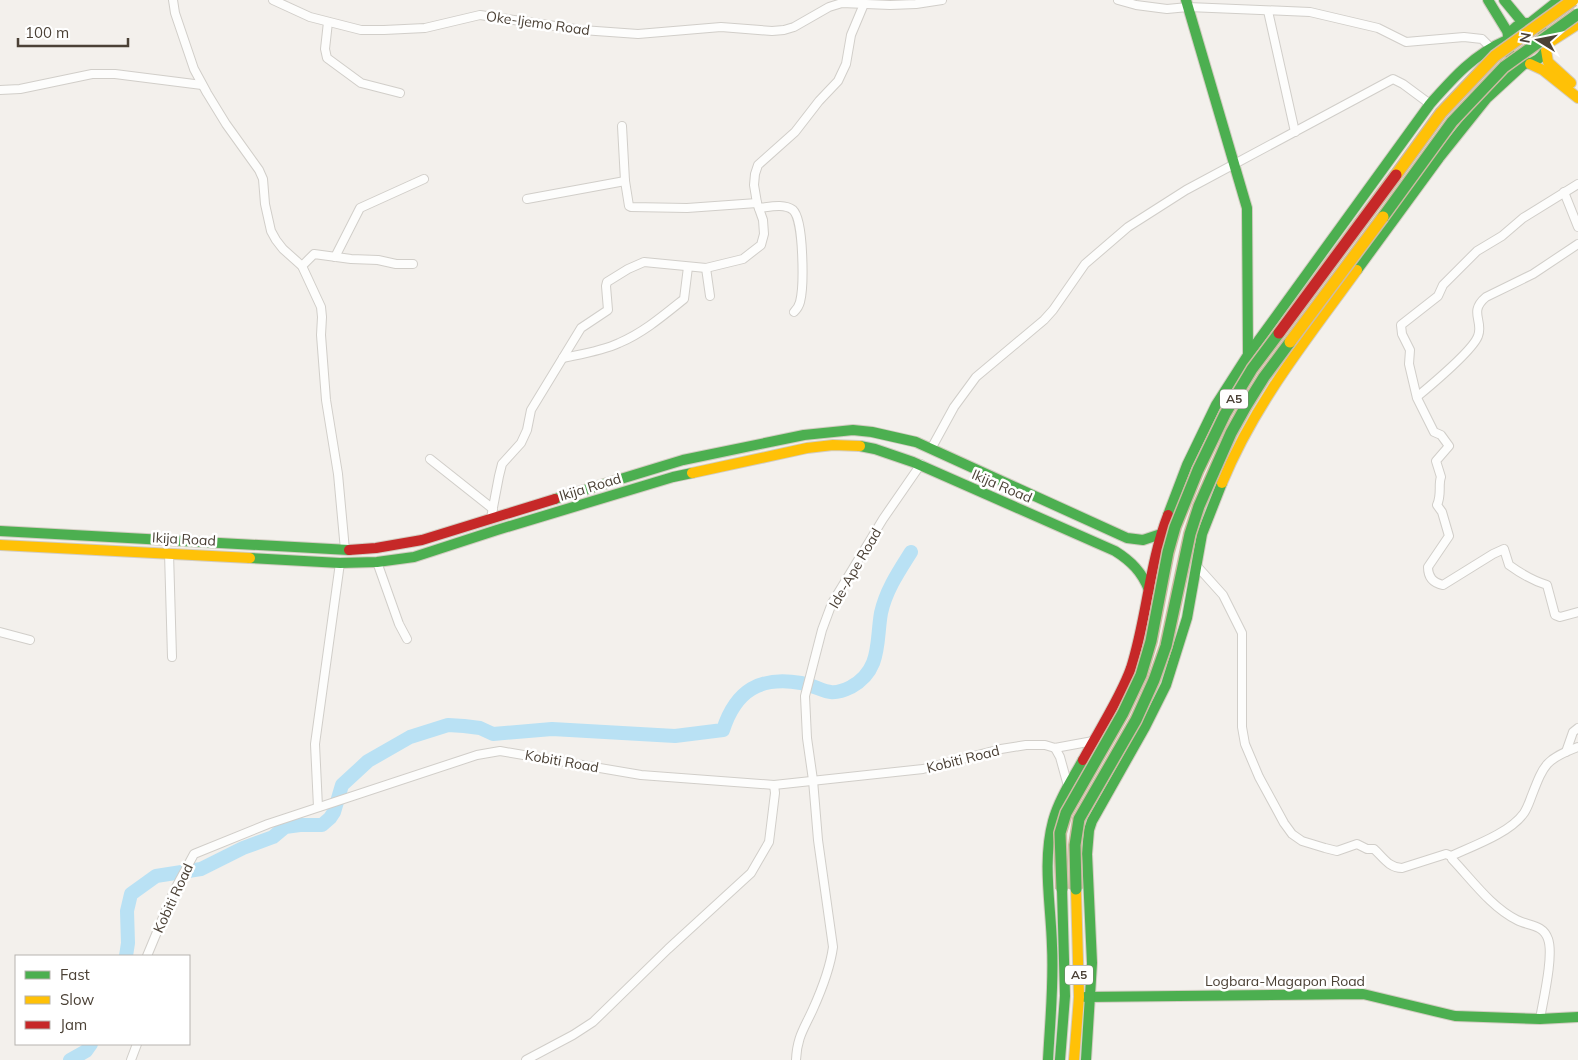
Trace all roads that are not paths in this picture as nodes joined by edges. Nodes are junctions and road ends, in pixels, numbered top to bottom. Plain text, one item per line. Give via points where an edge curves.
1 (173, 0) edge
2 (273, 0) edge
3 (942, 0) edge
4 (1118, 0) edge
5 (1488, 0) edge
6 (1504, 0) edge
7 (1560, 0) edge
8 (1573, 0) edge
9 (1187, 3) edge
10 (864, 4) junction
11 (1268, 11) junction
12 (1578, 14) edge
13 (328, 22) junction
14 (1526, 23) junction
15 (1578, 24) edge
16 (1508, 37) junction
17 (1490, 46) junction
18 (1547, 47) junction
19 (1527, 64) junction
20 (202, 85) junction
21 (1578, 88) edge
22 (0, 90) edge
23 (400, 93) dead end
24 (1578, 98) edge
25 (1430, 104) junction
26 (622, 126) dead end
27 (1295, 132) junction
28 (1234, 165) junction
29 (424, 179) dead end
30 (625, 181) junction
31 (1578, 184) edge
32 (1564, 192) junction
33 (527, 199) dead end
34 (758, 205) junction
35 (1578, 227) edge
36 (1578, 244) edge
37 (335, 257) junction
38 (413, 264) dead end
39 (302, 266) junction
40 (688, 267) junction
41 (706, 268) junction
42 (710, 296) dead end
43 (794, 312) dead end
44 (1248, 356) junction
45 (563, 358) junction
46 (1418, 396) junction
47 (931, 449) junction
48 (430, 459) dead end
49 (921, 464) junction
50 (492, 513) junction
51 (0, 531) edge
52 (1161, 534) junction
53 (0, 545) edge
54 (345, 550) junction
55 (169, 553) junction
56 (377, 562) junction
57 (340, 563) junction
58 (1196, 565) junction
59 (1149, 590) junction
60 (1578, 612) edge
61 (0, 632) edge
62 (1141, 632) junction
63 (407, 639) dead end
64 (30, 640) dead end
65 (1180, 643) junction
66 (172, 657) dead end
67 (1578, 728) edge
68 (1093, 741) junction
69 (1578, 747) edge
70 (1054, 748) junction
71 (1566, 752) junction
72 (814, 780) junction
73 (774, 785) junction
74 (1068, 786) junction
75 (318, 807) junction
76 (1451, 856) junction
77 (1486, 890) dead end
78 (1488, 898) junction
79 (147, 955) edge
80 (1052, 996) junction
81 (1064, 996) junction
82 (1085, 997) junction
83 (1578, 1017) edge
84 (1540, 1019) junction
85 (137, 1045) edge
86 (131, 1060) edge
87 (526, 1060) edge
88 (796, 1060) edge
89 (1048, 1060) edge
90 (1060, 1060) edge
91 (1074, 1060) edge
92 (1086, 1060) edge

1 - 20 street via 184,40
2 - 13 street, Oke-Ijemo Road
3 - 10 street, Oke-Ijemo Road via 916,4
4 - 9 street via 1174,9
5 - 16 main road
6 - 14 main road
7 - 14 main road
8 - 81 main road, A5, bridge via 1495,56 1441,113 1252,369 1225,414 1175,527 1141,675 1066,813 1060,833
9 - 11 street
9 - 28 main road
10 - 13 street, Oke-Ijemo Road via 836,4 794,27 772,31 720,27 638,34 582,30 480,15 425,28 384,30 361,30
10 - 34 street via 838,81 795,132 758,165 754,185
11 - 17 street via 1310,12 1349,20 1378,28 1406,42 1464,37 1482,39
11 - 27 street
12 - 82 main road, A5, bridge via 1504,67 1452,122 1264,377 1237,420 1194,520 1166,646 1154,680 1136,720 1079,819 1074,844
13 - 23 street via 324,49 327,58 361,83
14 - 16 main road via 1512,29
14 - 18 main road via 1542,30
15 - 18 main road
16 - 17 main road
16 - 19 main road via 1509,53
17 - 25 main road via 1458,72
18 - 19 main road via 1540,59
18 - 21 main road via 1548,62
19 - 24 main road via 1543,70
19 - 58 main road via 1487,98 1438,158 1274,384 1246,432 1212,505
20 - 22 street via 92,74
20 - 39 street via 259,170 276,240
25 - 27 street via 1393,79
25 - 44 main road
26 - 30 street
27 - 28 street
28 - 44 main road via 1248,217
28 - 47 street via 1186,190 1128,227 1085,264 1054,310 976,377 954,407
29 - 37 street via 360,208
30 - 33 street
30 - 34 street via 632,208
31 - 32 street
32 - 35 street
32 - 46 street via 1477,251 1443,285 1438,296 1401,325 1410,350 1409,364
34 - 41 street via 763,220 761,245 743,260
34 - 43 street via 784,206 793,210 798,218 802,276 800,302
36 - 46 street via 1533,274 1481,301 1476,312 1479,332 1475,342
37 - 38 street
37 - 39 street via 314,254
39 - 54 street via 321,312 326,400 338,474
40 - 41 street
40 - 45 street via 684,299 654,322 621,343
40 - 45 street via 644,262 610,279 606,286 608,310 581,328
41 - 42 street
44 - 52 main road via 1216,405 1176,491
45 - 50 street via 531,410 521,443 502,464
46 - 60 street via 1434,432 1442,435 1449,446 1436,461 1441,477 1437,505 1450,536 1430,562 1430,578 1443,585 1504,549 1509,566 1546,585 1555,615 1560,617
47 - 50 main road, Ikija Road via 916,442 872,432 839,430 804,435 683,460
47 - 52 main road, Ikija Road via 1126,538 1143,540
48 - 50 street
49 - 56 main road, Ikija Road via 867,446 827,444 673,477 414,557
49 - 59 main road, Ikija Road via 1115,551 1138,568
49 - 72 street, Ide-Ape Road via 832,603 822,630 805,696
50 - 54 main road, Ikija Road via 422,540
51 - 54 main road, Ikija Road
52 - 59 main road
53 - 55 main road, Ikija Road
55 - 57 main road, Ikija Road
55 - 66 street
56 - 57 main road, Ikija Road
56 - 63 street
57 - 75 street via 315,744
58 - 65 main road
58 - 76 street via 1223,594 1242,633 1245,744 1259,777 1292,834 1302,841 1332,850 1357,844 1374,850 1396,868 1446,854
59 - 62 main road
61 - 64 street
62 - 65 main road
62 - 68 main road via 1130,670
65 - 82 main road via 1158,702 1089,830 1086,854 1092,963
67 - 71 street via 1573,732
68 - 70 street, Kobiti Road
68 - 74 main road
69 - 71 street
70 - 72 street, Kobiti Road via 1026,745 923,769
70 - 74 street via 1060,757
71 - 76 street via 1548,762 1523,814 1480,844
72 - 73 street, Kobiti Road
72 - 88 street, Ide-Ape Road via 818,840 833,947 831,964 797,1042
73 - 75 street, Kobiti Road via 641,775 500,751 477,755
73 - 87 street via 769,842 751,873 593,1022
74 - 80 main road via 1058,804 1048,839
75 - 79 street, Kobiti Road via 194,854 174,890
76 - 78 street
77 - 78 street
78 - 84 street via 1518,921 1545,932 1549,940
80 - 81 main road
80 - 89 main road
81 - 90 main road, A5
82 - 84 main road, Logbara-Magapon Road via 1363,994 1455,1016
82 - 91 main road, A5
82 - 92 main road
83 - 84 main road, Logbara-Magapon Road
85 - 86 street

